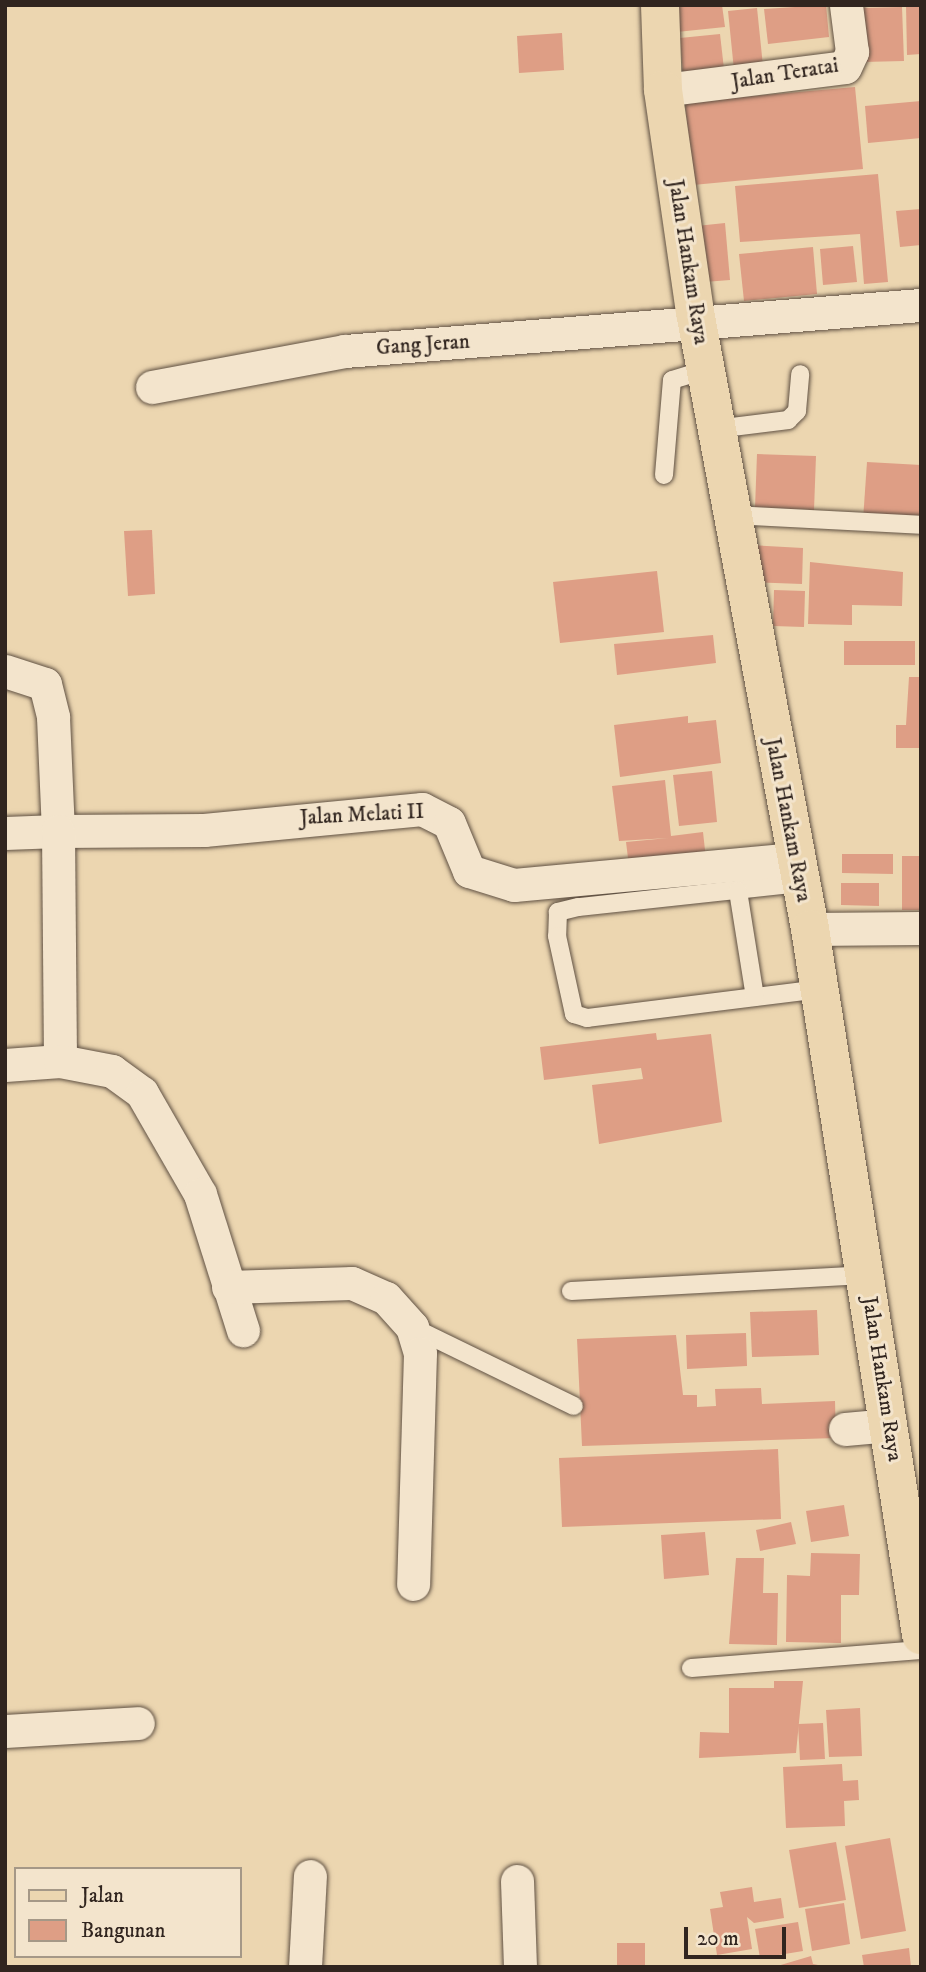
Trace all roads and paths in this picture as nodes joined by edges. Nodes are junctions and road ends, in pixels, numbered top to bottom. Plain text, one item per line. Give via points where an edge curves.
1 (660, 5) edge
2 (846, 5) edge
3 (663, 90) junction
4 (921, 305) edge
5 (696, 318) junction
6 (705, 370) junction
7 (800, 374) dead end
8 (152, 387) dead end
9 (716, 429) junction
10 (664, 475) dead end
11 (732, 515) junction
12 (921, 525) edge
13 (5, 671) edge
14 (58, 831) junction
15 (5, 833) edge
16 (797, 871) junction
17 (738, 891) junction
18 (921, 928) edge
19 (810, 929) junction
20 (819, 989) junction
21 (755, 997) junction
22 (60, 1061) junction
23 (5, 1065) edge
24 (866, 1275) junction
25 (228, 1287) junction
26 (571, 1291) dead end
27 (412, 1327) junction
28 (243, 1330) dead end
29 (575, 1406) dead end
30 (890, 1425) junction
31 (845, 1429) dead end
32 (910, 1485) edge
33 (413, 1584) dead end
34 (921, 1634) edge
35 (921, 1650) edge
36 (691, 1668) dead end
37 (138, 1723) dead end
38 (5, 1731) edge
39 (310, 1876) dead end
40 (517, 1881) dead end
41 (305, 1967) edge
42 (520, 1967) edge

1 - 3 main road, Jalan Hankam Raya
2 - 3 street, Jalan Teratai via 852,52 845,67
3 - 5 main road, Jalan Hankam Raya
4 - 5 street, Gang Jeran
5 - 6 main road, Jalan Hankam Raya
5 - 8 street, Gang Jeran via 345,351
6 - 9 main road, Jalan Hankam Raya
6 - 10 lane via 672,380
7 - 9 lane via 797,411 788,420
9 - 11 main road, Jalan Hankam Raya
11 - 12 lane
11 - 16 main road, Jalan Hankam Raya
13 - 14 street via 45,684 53,717
14 - 15 street
14 - 16 street, Jalan Melati II via 204,830 422,809 449,823 470,872 514,885
14 - 22 street
16 - 17 lane
16 - 19 main road, Jalan Hankam Raya
17 - 21 lane
17 - 21 lane via 558,912 557,936 575,1014 587,1018
18 - 19 street
19 - 20 main road, Jalan Hankam Raya
20 - 21 lane
20 - 24 main road, Jalan Hankam Raya
22 - 23 street
22 - 25 street via 112,1071 142,1093 200,1194
24 - 26 lane
24 - 30 main road, Jalan Hankam Raya
25 - 27 street via 352,1283 386,1298
25 - 28 street
27 - 29 lane
27 - 33 street via 420,1353
30 - 31 street
30 - 32 main road, Jalan Hankam Raya
32 - 34 main road, Jalan Hankam Raya
35 - 36 lane
37 - 38 street
39 - 41 street
40 - 42 street

